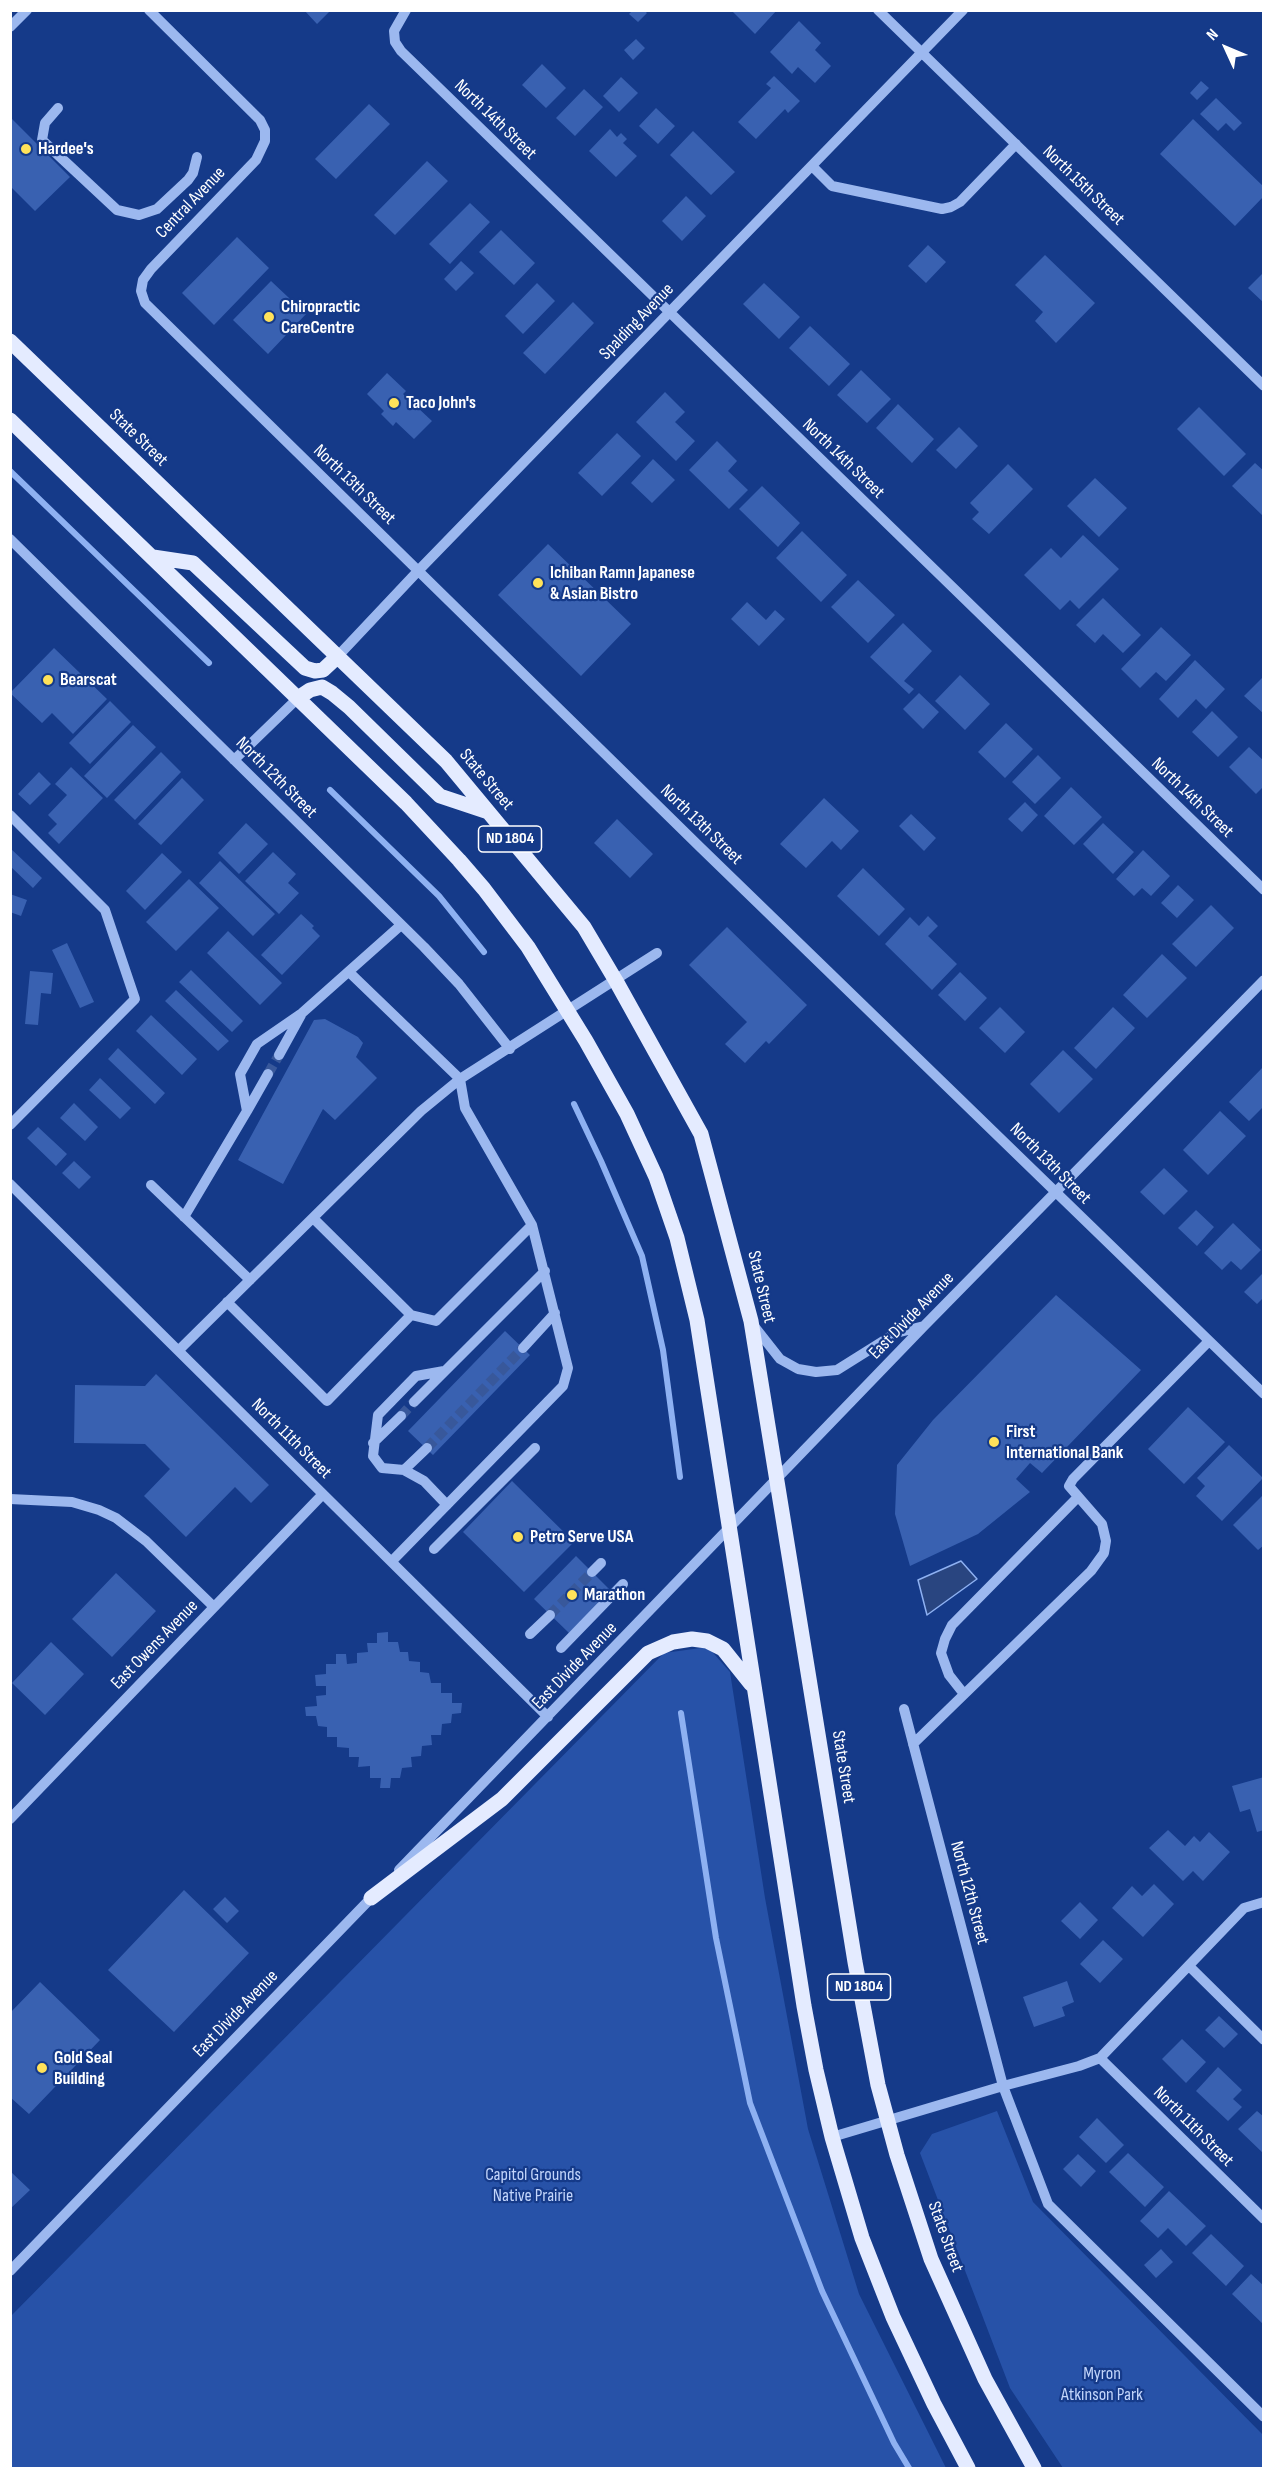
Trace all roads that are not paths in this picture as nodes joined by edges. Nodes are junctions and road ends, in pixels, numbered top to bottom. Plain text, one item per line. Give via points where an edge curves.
1 (27, 10) edge
2 (149, 10) edge
3 (406, 10) edge
4 (878, 10) edge
5 (963, 10) edge
6 (10, 27) edge
7 (921, 53) junction
8 (58, 108) dead end
9 (1016, 144) junction
10 (197, 157) dead end
11 (812, 166) junction
12 (151, 270) joint
13 (669, 313) junction
14 (10, 341) edge
15 (10, 356) edge
16 (54, 383) junction
17 (1263, 386) edge
18 (10, 420) edge
19 (10, 539) edge
20 (153, 557) junction
21 (418, 571) junction
22 (337, 657) junction
23 (298, 698) junction
24 (234, 760) junction
25 (488, 812) junction
26 (10, 815) edge
27 (1263, 890) edge
28 (401, 925) junction
29 (657, 953) dead end
30 (349, 972) junction
31 (1263, 980) edge
32 (616, 981) junction
33 (567, 1010) junction
34 (302, 1013) junction
35 (510, 1049) junction
36 (279, 1054) tunnel mouth
37 (268, 1074) tunnel mouth
38 (460, 1079) junction
39 (247, 1111) junction
40 (10, 1125) edge
41 (10, 1184) edge
42 (151, 1185) dead end
43 (1055, 1193) junction
44 (184, 1216) junction
45 (313, 1218) junction
46 (532, 1225) junction
47 (545, 1271) junction
48 (250, 1280) junction
49 (227, 1302) junction
50 (555, 1313) junction
51 (411, 1315) junction
52 (751, 1321) junction
53 (924, 1326) junction
54 (1209, 1341) junction
55 (523, 1348) tunnel mouth
56 (179, 1350) junction
57 (444, 1371) junction
58 (1263, 1394) edge
59 (414, 1402) tunnel mouth
60 (400, 1416) tunnel mouth
61 (373, 1444) junction
62 (426, 1448) tunnel mouth
63 (534, 1448) dead end
64 (404, 1470) junction
65 (777, 1479) junction
66 (323, 1494) junction
67 (1078, 1497) junction
68 (10, 1499) edge
69 (447, 1504) junction
70 (728, 1530) junction
71 (434, 1549) dead end
72 (392, 1561) junction
73 (601, 1563) dead end
74 (592, 1572) tunnel mouth
75 (623, 1584) dead end
76 (214, 1607) junction
77 (550, 1615) tunnel mouth
78 (530, 1634) dead end
79 (561, 1648) dead end
80 (753, 1687) junction
81 (964, 1694) junction
82 (904, 1708) dead end
83 (548, 1717) junction
84 (913, 1744) junction
85 (10, 1819) edge
86 (371, 1898) junction
87 (1263, 1902) edge
88 (1189, 1966) junction
89 (1263, 2040) edge
90 (1100, 2058) junction
91 (1003, 2086) junction
92 (887, 2121) junction
93 (832, 2137) junction
94 (1263, 2219) edge
95 (10, 2271) edge
96 (1263, 2417) edge
97 (968, 2469) edge
98 (1034, 2469) edge

1 - 6 street
2 - 12 street, Central Avenue via 260,120 265,130 265,141 256,160
3 - 13 street, North 14th Street via 394,31 401,51
4 - 7 street, North 15th Street
5 - 7 street, Spalding Avenue
7 - 9 street, North 15th Street
7 - 11 street, Spalding Avenue
8 - 10 street via 45,123 42,140 117,210 139,215 157,209 194,173
9 - 11 street via 960,202 942,209 832,186
9 - 17 street, North 15th Street
11 - 13 street, Spalding Avenue
12 - 21 street, North 13th Street via 141,291 151,311
13 - 21 street, Spalding Avenue
13 - 27 street, North 14th Street
14 - 16 main road, State Street / ND 1804
15 - 16 main road
16 - 22 main road, State Street / ND 1804
18 - 20 main road, ND 1804
19 - 24 street, North 12th Street
20 - 22 main road via 193,563 305,668 323,670
20 - 23 main road, ND 1804
21 - 22 street, Spalding Avenue
21 - 43 street, North 13th Street
22 - 25 main road, State Street / ND 1804 via 446,761
23 - 24 street
23 - 25 main road via 322,687 332,693 440,795
23 - 33 main road, ND 1804 via 406,803 484,889 528,947
24 - 28 street, North 12th Street
25 - 32 main road, State Street / ND 1804 via 584,927
26 - 40 street via 105,910 135,999
28 - 30 street
28 - 35 street, North 12th Street via 459,984
29 - 32 street
30 - 34 street
30 - 38 street
31 - 43 street, East Divide Avenue
32 - 33 street
32 - 52 main road, State Street / ND 1804 via 701,1134
33 - 35 street
33 - 70 main road, ND 1804 via 627,1114 656,1177 677,1238 696,1320
34 - 36 street
34 - 39 street via 257,1044 240,1074
35 - 38 street
37 - 39 street
38 - 45 street via 421,1111
38 - 46 street via 465,1108
39 - 44 street
41 - 56 street, North 11th Street
42 - 44 street
43 - 53 street, East Divide Avenue
43 - 54 street, North 13th Street
44 - 48 street
45 - 48 street
45 - 51 street
46 - 47 street
46 - 51 street via 436,1321
47 - 50 street
47 - 57 street
48 - 49 street
49 - 51 street via 327,1401
49 - 56 street
50 - 55 street
50 - 69 street via 568,1368 563,1386
52 - 53 street via 780,1359 807,1372 837,1370 896,1333
52 - 65 main road, State Street / ND 1804
53 - 65 street, East Divide Avenue
54 - 58 street, North 13th Street
54 - 67 street via 1073,1479 1069,1486
56 - 66 street, North 11th Street
57 - 59 street
57 - 61 street via 416,1376 378,1414
60 - 61 street
61 - 64 street via 373,1456 382,1468
62 - 64 street
63 - 71 street
64 - 69 street via 424,1481
65 - 70 street, East Divide Avenue
65 - 92 main road, State Street / ND 1804 via 858,1983
66 - 72 street, North 11th Street
66 - 76 street, East Owens Avenue
67 - 81 street via 952,1625 941,1653 949,1675
67 - 81 street via 1102,1524 1104,1553
68 - 76 street via 72,1502 116,1518 146,1541
69 - 72 street
70 - 80 main road, ND 1804
70 - 83 street, East Divide Avenue
72 - 83 street, North 11th Street
73 - 74 street
75 - 79 street
76 - 85 street, East Owens Avenue
77 - 78 street
80 - 86 main road via 723,1649 707,1641 673,1642 648,1653 502,1799
80 - 93 main road, ND 1804 via 804,2006
81 - 84 street
82 - 84 street, North 12th Street
83 - 86 street, East Divide Avenue
84 - 91 street, North 12th Street
86 - 95 street, East Divide Avenue
87 - 88 street via 1244,1908
88 - 89 street
88 - 90 street
90 - 91 street
90 - 94 street, North 11th Street
91 - 92 street
91 - 96 street, North 12th Street via 1048,2204
92 - 93 street
92 - 98 main road, State Street / ND 1804 via 919,2225 946,2295 985,2379
93 - 97 main road, ND 1804 via 862,2238 893,2318

